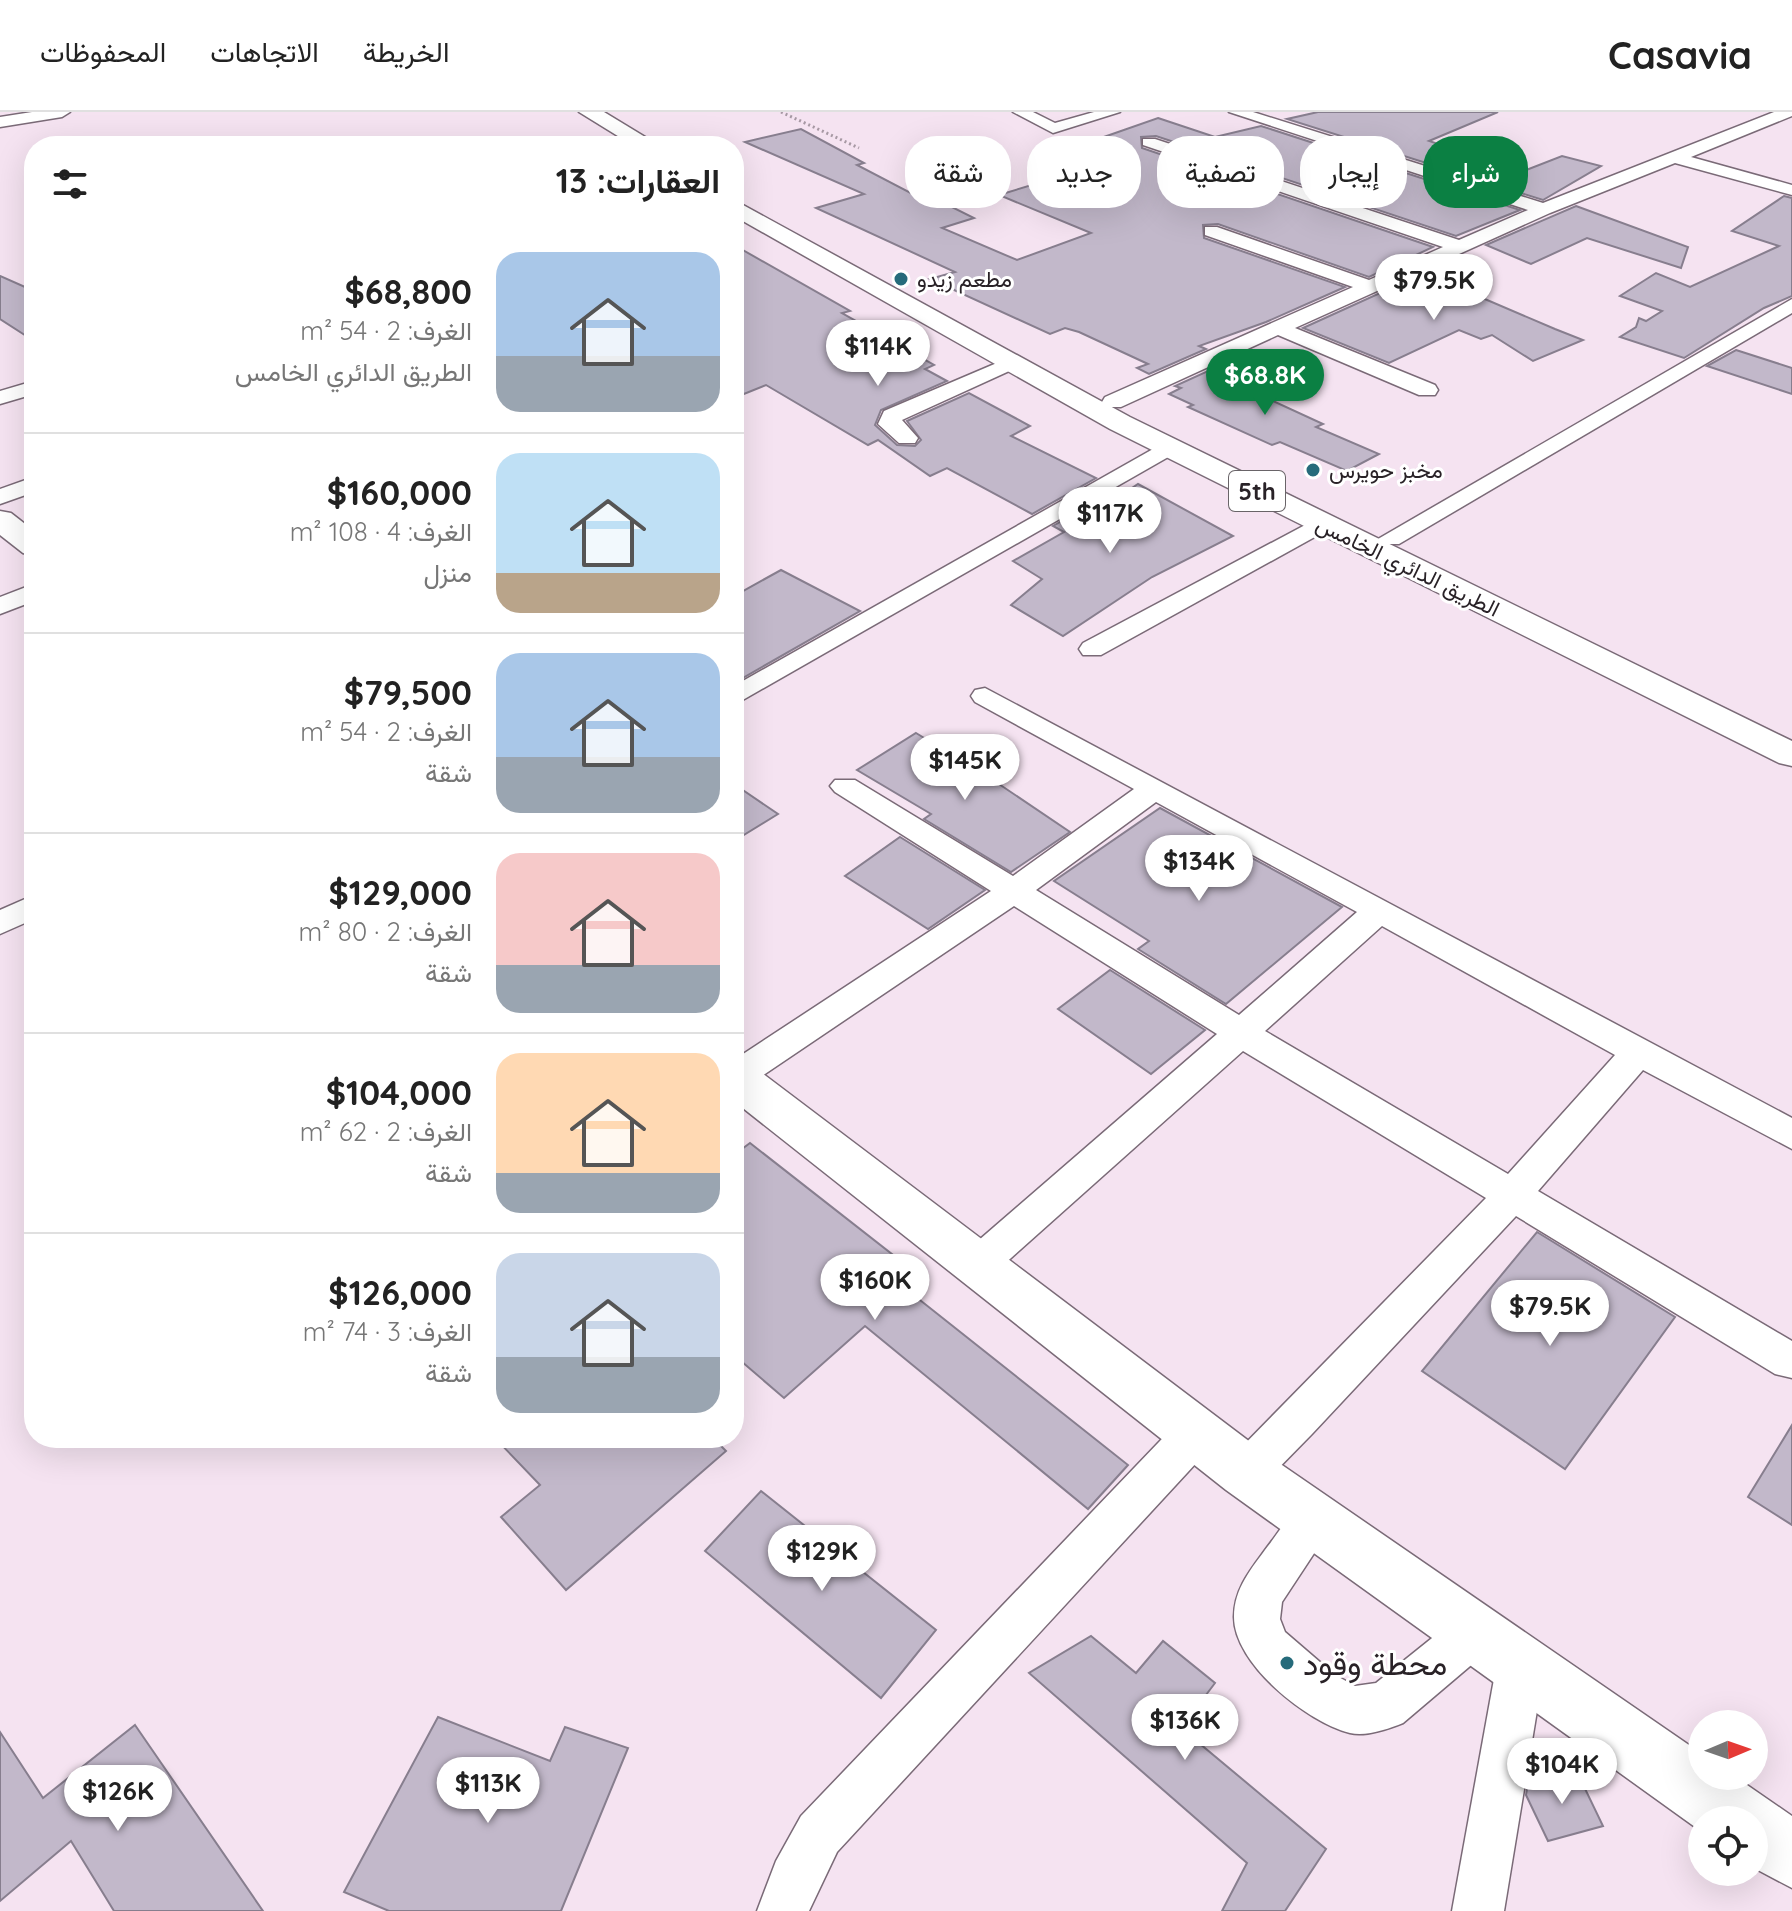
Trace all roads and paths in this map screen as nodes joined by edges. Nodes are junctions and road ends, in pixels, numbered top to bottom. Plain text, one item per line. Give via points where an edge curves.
1 (62, 112) edge
2 (566, 112) edge
3 (589, 112) edge
4 (781, 112) edge
5 (1021, 112) edge
6 (1112, 112) edge
7 (1237, 112) edge
8 (1788, 112) edge
9 (0, 122) edge
10 (608, 136) edge
11 (631, 136) edge
12 (1149, 142) dead end
13 (859, 148) dead end
14 (1673, 157) junction
15 (1792, 190) edge
16 (744, 199) edge
17 (1544, 209) junction
18 (744, 213) edge
19 (1211, 231) dead end
20 (1460, 247) junction
21 (1370, 287) junction
22 (1792, 305) edge
23 (1278, 328) junction
24 (1011, 363) junction
25 (24, 390) edge
26 (1427, 390) dead end
27 (0, 398) edge
28 (1113, 402) junction
29 (907, 438) dead end
30 (1169, 447) junction
31 (24, 488) edge
32 (0, 497) edge
33 (0, 520) edge
34 (1322, 523) junction
35 (24, 538) edge
36 (1390, 539) junction
37 (1451, 578) junction
38 (24, 596) edge
39 (0, 606) edge
40 (1092, 649) dead end
41 (744, 691) edge
42 (985, 696) dead end
43 (1792, 733) edge
44 (1792, 755) edge
45 (845, 786) dead end
46 (1153, 790) junction
47 (1012, 892) junction
48 (24, 911) edge
49 (1378, 912) junction
50 (0, 923) edge
51 (1241, 1033) junction
52 (1638, 1052) junction
53 (744, 1069) edge
54 (744, 1084) edge
55 (1792, 1135) edge
56 (1515, 1194) junction
57 (978, 1264) junction
58 (1790, 1361) edge
59 (1196, 1433) junction
60 (1246, 1472) junction
61 (1314, 1520) junction
62 (1473, 1634) junction
63 (1520, 1668) junction
64 (1721, 1806) edge
65 (1768, 1839) edge
66 (1792, 1855) edge
67 (783, 1911) edge
68 (1478, 1911) edge

1 - 9 street
2 - 10 main road
3 - 11 main road
4 - 13 path
5 - 6 street via 1053,128
7 - 17 street
8 - 14 street
12 - 20 street
14 - 15 street
14 - 17 street
16 - 28 main road, الطريق الدائري الخامس / 5th
17 - 20 street
18 - 24 main road, الطريق الدائري الخامس / 5th
19 - 21 street
20 - 21 street
21 - 23 street
22 - 36 street
23 - 26 street
23 - 28 street
24 - 29 street via 892,416 889,424
24 - 30 main road, الطريق الدائري الخامس / 5th
25 - 27 street
28 - 36 main road, الطريق الدائري الخامس / 5th
30 - 34 main road, الطريق الدائري الخامس / 5th
30 - 41 street
31 - 32 street
33 - 35 main road
34 - 37 main road, الطريق الدائري الخامس / 5th
34 - 40 street
36 - 37 main road, الطريق الدائري الخامس / 5th
37 - 43 main road, الطريق الدائري الخامس / 5th
37 - 44 main road, الطريق الدائري الخامس / 5th
38 - 39 street
42 - 46 street
45 - 47 street
46 - 47 street
46 - 49 street
47 - 51 street
47 - 53 street
48 - 50 street
49 - 51 street
49 - 52 street
51 - 56 street
51 - 57 street
52 - 55 street
52 - 56 street
54 - 57 main road
56 - 58 street
56 - 60 street via 1391,1328
57 - 59 main road
59 - 60 main road
59 - 67 street via 819,1834
60 - 61 main road
61 - 62 main road
61 - 62 street via 1260,1595 1257,1619 1267,1647 1318,1692 1352,1710 1386,1706
62 - 63 main road
63 - 64 main road
63 - 68 street
65 - 66 main road

